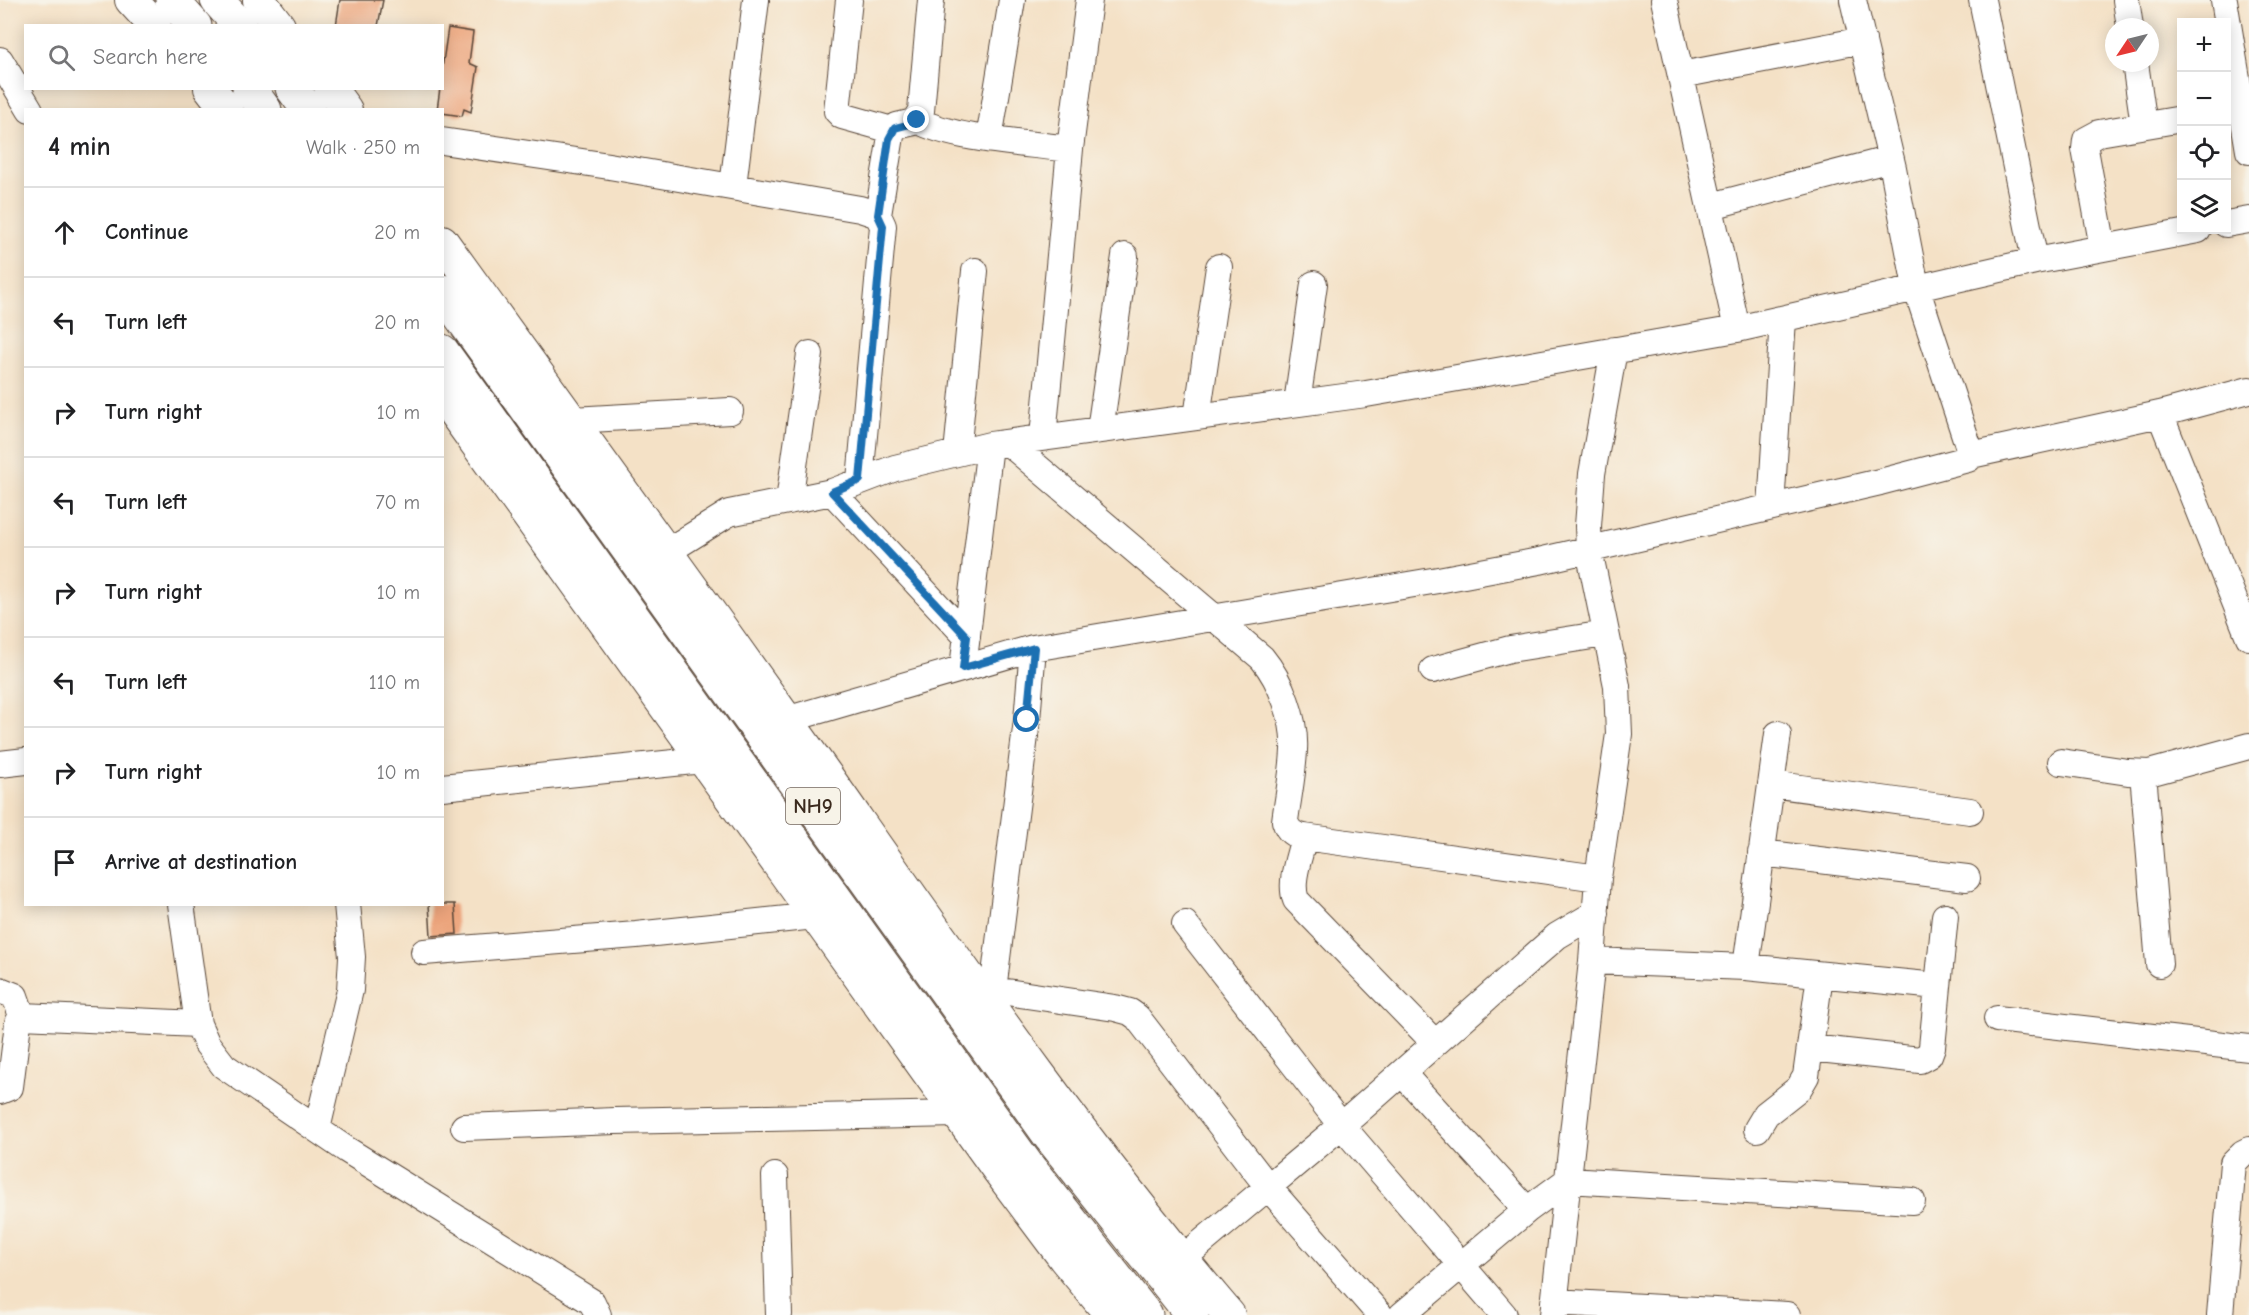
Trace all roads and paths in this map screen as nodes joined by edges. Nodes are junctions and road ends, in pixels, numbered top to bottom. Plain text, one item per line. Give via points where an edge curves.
1 (131, 0) edge
2 (172, 0) edge
3 (217, 0) edge
4 (259, 0) edge
5 (756, 0) edge
6 (849, 0) edge
7 (931, 0) edge
8 (1012, 0) edge
9 (1089, 0) edge
10 (1664, 0) edge
11 (1853, 0) edge
12 (1982, 0) edge
13 (2126, 0) edge
14 (2224, 0) edge
15 (2129, 18) edge
16 (153, 24) edge
17 (193, 24) edge
18 (238, 24) edge
19 (277, 24) edge
20 (1863, 40) junction
21 (0, 60) edge
22 (2136, 72) edge
23 (1681, 75) junction
24 (212, 90) edge
25 (250, 90) edge
26 (293, 90) edge
27 (331, 90) edge
28 (29, 108) edge
29 (225, 108) edge
30 (264, 108) edge
31 (307, 108) edge
32 (345, 108) edge
33 (2234, 111) edge
34 (917, 120) junction
35 (2177, 120) edge
36 (2144, 125) junction
37 (892, 130) junction
38 (989, 139) junction
39 (444, 141) edge
40 (1070, 149) junction
41 (2249, 151) edge
42 (1891, 159) junction
43 (733, 186) junction
44 (1711, 206) junction
45 (878, 215) junction
46 (2249, 220) edge
47 (2231, 223) edge
48 (2177, 234) edge
49 (444, 244) edge
50 (2103, 248) junction
51 (1125, 256) dead end
52 (2035, 261) junction
53 (1219, 267) dead end
54 (975, 271) dead end
55 (1314, 284) dead end
56 (1916, 287) junction
57 (444, 294) edge
58 (1783, 319) junction
59 (1737, 329) junction
60 (1614, 350) junction
61 (444, 354) edge
62 (810, 354) dead end
63 (2249, 390) edge
64 (444, 399) edge
65 (1297, 403) junction
66 (730, 411) dead end
67 (2160, 414) junction
68 (1197, 417) junction
69 (573, 420) junction
70 (1100, 430) junction
71 (1043, 437) junction
72 (1000, 445) junction
73 (957, 453) junction
74 (1971, 455) junction
75 (860, 480) junction
76 (832, 492) junction
77 (789, 501) junction
78 (1771, 507) junction
79 (1589, 550) junction
80 (668, 551) junction
81 (2239, 584) edge
82 (1214, 617) junction
83 (1605, 633) junction
84 (967, 637) junction
85 (2249, 638) edge
86 (1034, 648) junction
87 (963, 668) junction
88 (1433, 670) dead end
89 (786, 720) junction
90 (1778, 734) dead end
91 (2249, 746) edge
92 (703, 760) junction
93 (24, 761) edge
94 (2061, 762) dead end
95 (0, 764) edge
96 (2143, 773) junction
97 (1771, 784) junction
98 (444, 786) edge
99 (1970, 811) dead end
100 (1304, 837) junction
101 (1761, 853) junction
102 (1598, 878) junction
103 (1967, 878) dead end
104 (181, 906) edge
105 (347, 906) edge
106 (1596, 913) junction
107 (815, 916) junction
108 (1945, 916) dead end
109 (1185, 924) dead end
110 (424, 952) dead end
111 (1592, 961) junction
112 (2159, 964) dead end
113 (1746, 967) junction
114 (1820, 975) junction
115 (1937, 986) junction
116 (0, 990) edge
117 (992, 999) junction
118 (22, 1016) junction
119 (1997, 1019) dead end
120 (198, 1024) junction
121 (1435, 1043) junction
122 (1810, 1048) junction
123 (2249, 1048) edge
124 (1402, 1073) junction
125 (0, 1091) edge
126 (958, 1114) junction
127 (1341, 1125) junction
128 (464, 1127) dead end
129 (316, 1129) junction
130 (1757, 1129) dead end
131 (2249, 1150) edge
132 (775, 1176) dead end
133 (1568, 1180) junction
134 (1268, 1187) junction
135 (1912, 1201) dead end
136 (1527, 1210) junction
137 (1182, 1259) junction
138 (1461, 1266) junction
139 (1554, 1308) edge
140 (598, 1315) edge
141 (779, 1315) edge
142 (1111, 1315) edge
143 (1146, 1315) edge
144 (1192, 1315) edge
145 (1229, 1315) edge
146 (1380, 1315) edge
147 (1402, 1315) edge
148 (1504, 1315) edge
149 (1787, 1315) edge
150 (2220, 1315) edge

1 - 16 main road
2 - 17 highway
3 - 18 highway
4 - 19 main road
5 - 43 street
6 - 37 street via 837,111 842,116
7 - 34 street
8 - 38 street
9 - 40 street
10 - 23 street
11 - 20 street
12 - 52 street
13 - 15 street
14 - 33 street
20 - 23 street
20 - 42 street
21 - 28 street
22 - 36 street
23 - 44 street
24 - 29 main road
25 - 30 highway
26 - 31 highway
27 - 32 main road
33 - 41 street
34 - 37 street
34 - 38 street via 937,129
35 - 36 street
36 - 50 street via 2099,133 2086,141
37 - 45 street
38 - 40 street
39 - 43 street
40 - 71 street
42 - 44 street
42 - 56 street
43 - 45 street
44 - 59 street
45 - 75 street via 883,226
46 - 47 street
48 - 50 street
49 - 69 main road
50 - 52 street
51 - 70 street
52 - 56 street
53 - 68 street
54 - 73 street
55 - 65 street
56 - 58 street
56 - 74 street
57 - 144 highway, NH9 via 1051,1138
58 - 59 street
58 - 78 street
59 - 60 street
60 - 65 street
60 - 79 street via 1592,474
61 - 143 highway, NH9 via 1027,1165
62 - 77 street
63 - 67 street
64 - 92 main road
65 - 68 street
66 - 69 street
67 - 74 street
67 - 81 street
68 - 70 street
69 - 80 main road
70 - 71 street
71 - 72 street
72 - 73 street
72 - 82 street
72 - 84 street
73 - 75 street
74 - 78 street via 1966,460
75 - 76 street
76 - 77 street
76 - 84 street
77 - 80 street via 729,513
78 - 79 street
79 - 82 street
79 - 83 street
80 - 89 main road
81 - 85 street
82 - 86 street
82 - 100 street via 1262,658 1278,681 1294,738 1285,820 1292,833
83 - 88 street via 1510,649
83 - 102 street via 1615,670 1620,718
84 - 87 street
86 - 87 street
86 - 117 street
87 - 89 street
89 - 117 main road
90 - 97 street
91 - 96 street
92 - 98 street
92 - 107 main road
93 - 95 street
94 - 96 street
96 - 112 street
97 - 99 street
97 - 101 street
100 - 102 street
100 - 121 street via 1294,880 1296,900
101 - 103 street
101 - 113 street
102 - 106 street
104 - 120 street
105 - 129 street via 352,957 350,990
106 - 111 street
106 - 121 street via 1557,936
107 - 110 street
107 - 126 main road
108 - 115 street
109 - 127 street
111 - 113 street
111 - 133 street
113 - 114 street
114 - 115 street
114 - 122 street
115 - 122 street via 1932,1047 1926,1058
116 - 118 street via 15,996
117 - 134 street via 1130,1012
117 - 137 main road via 1102,1158
118 - 120 street
118 - 125 street via 10,1087
119 - 123 street
120 - 129 street via 207,1044 225,1066
121 - 124 street
122 - 130 street via 1803,1082 1766,1114
124 - 127 street
124 - 136 street
126 - 128 street
126 - 142 main road
127 - 134 street
127 - 138 street
129 - 140 street via 592,1302
131 - 150 street via 2233,1163
132 - 141 street
133 - 135 street
133 - 136 street
133 - 139 street
134 - 137 street
134 - 146 street
136 - 138 street
137 - 145 main road
138 - 147 street
138 - 148 street
139 - 149 street

